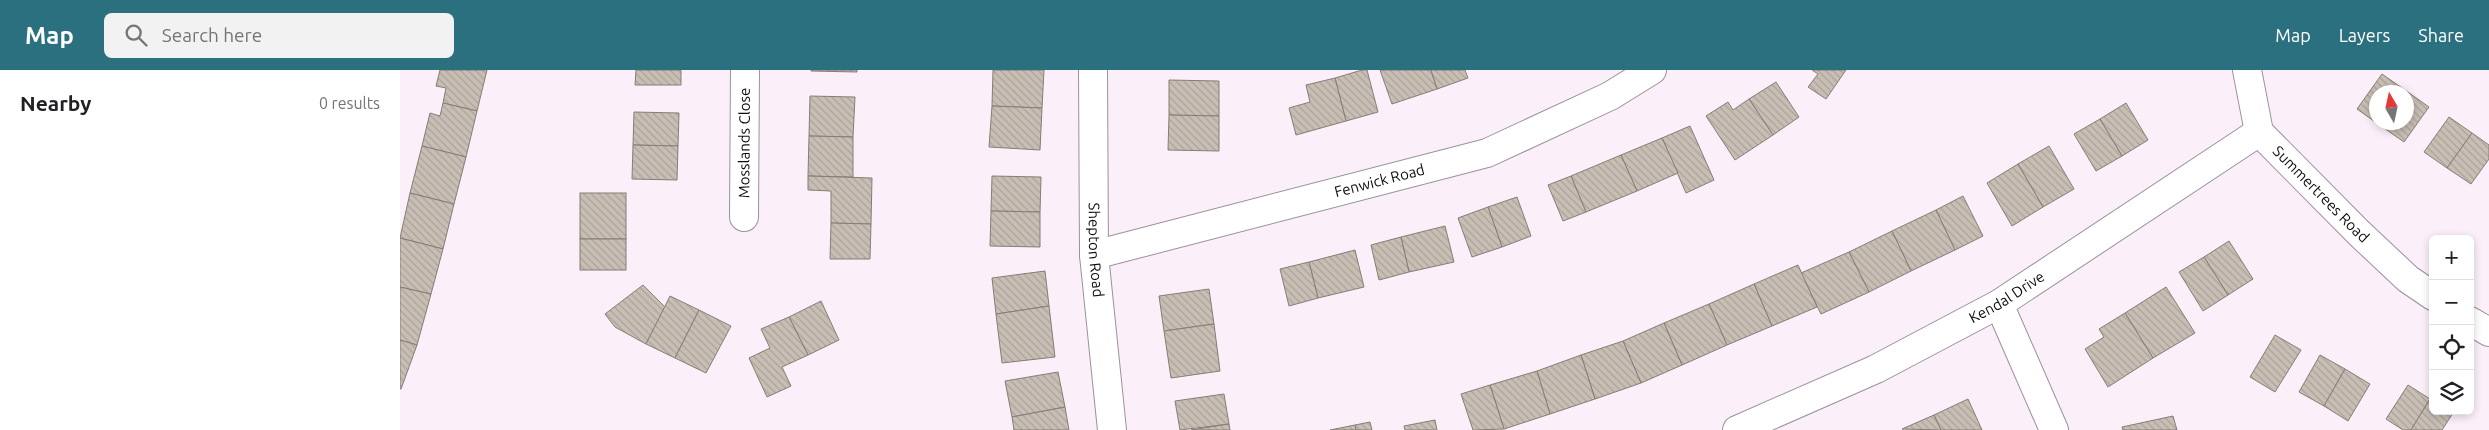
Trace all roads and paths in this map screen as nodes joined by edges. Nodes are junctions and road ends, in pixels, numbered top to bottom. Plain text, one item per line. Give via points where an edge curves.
1 (745, 70) edge
2 (1093, 70) edge
3 (1652, 70) edge
4 (2247, 70) edge
5 (2259, 132) junction
6 (744, 217) dead end
7 (1094, 255) junction
8 (2429, 293) edge
9 (1999, 304) junction
10 (2474, 323) edge
11 (2489, 332) edge
12 (1112, 430) edge
13 (1737, 430) edge
14 (2054, 430) edge

1 - 6 street, Mosslands Close
2 - 7 street, Shepton Road
3 - 7 street, Fenwick Road via 1610,96 1487,152
4 - 5 street
5 - 8 street, Summertrees Road via 2366,240 2408,279
5 - 9 street, Kendal Drive
7 - 12 street, Shepton Road
9 - 13 street, Kendal Drive via 1876,369
9 - 14 street
10 - 11 street

